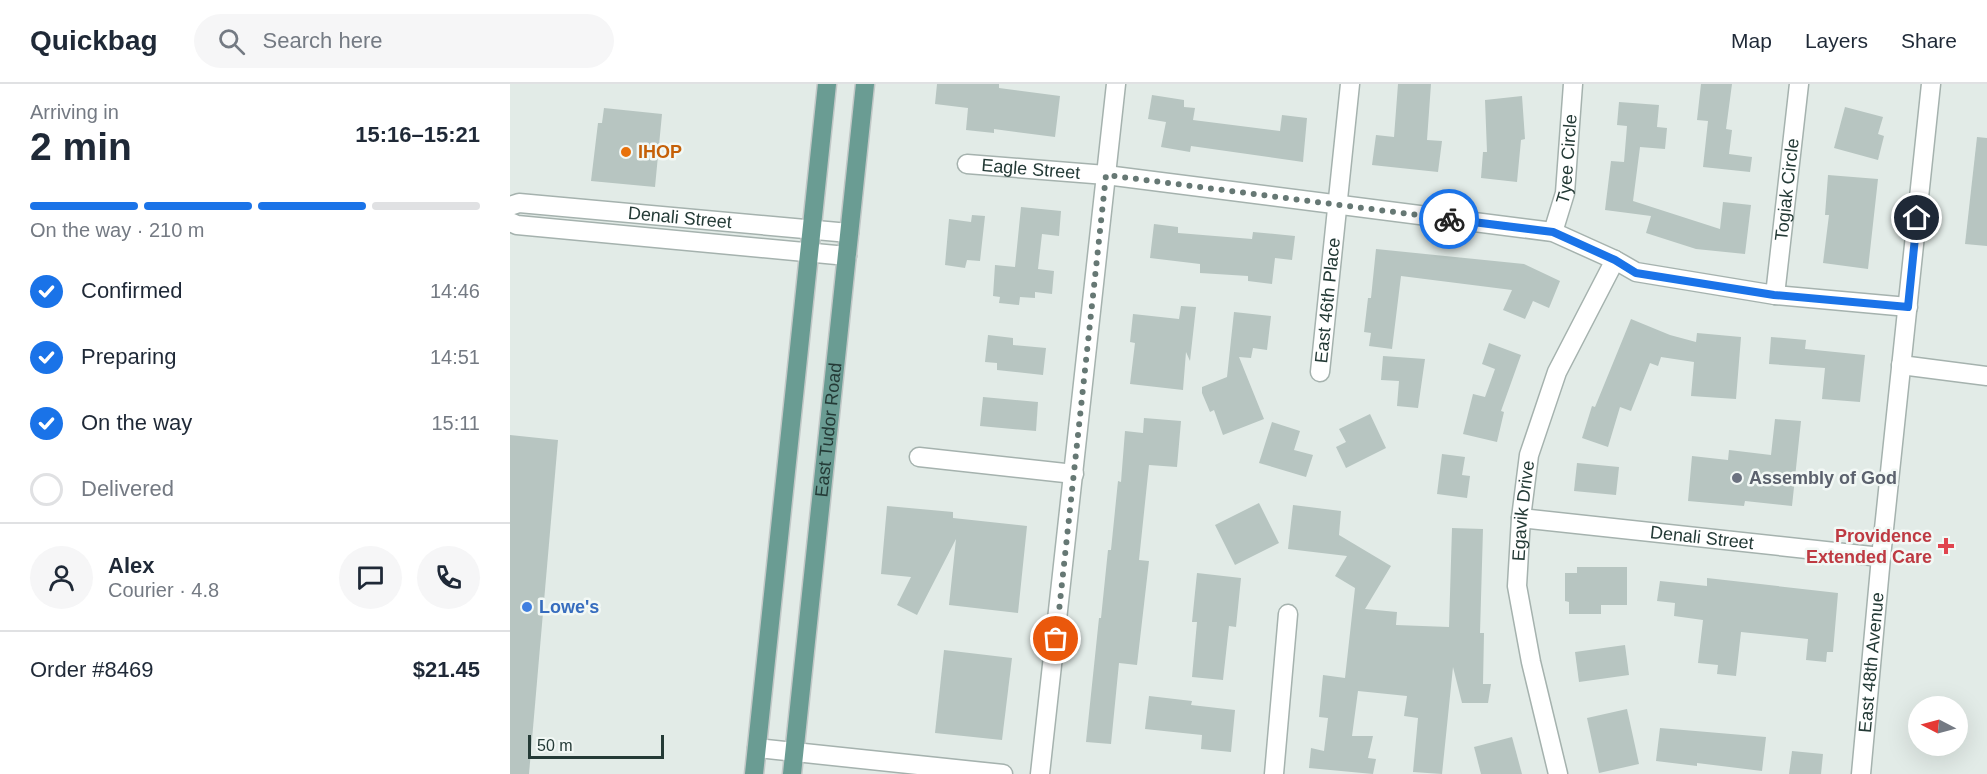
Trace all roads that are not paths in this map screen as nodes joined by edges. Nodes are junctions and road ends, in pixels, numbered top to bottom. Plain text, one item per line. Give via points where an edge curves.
1 (827, 84) edge
2 (865, 84) edge
3 (1116, 84) edge
4 (1350, 84) edge
5 (1573, 84) edge
6 (1799, 84) edge
7 (1931, 84) edge
8 (967, 164) dead end
9 (1106, 175) junction
10 (1337, 204) junction
11 (510, 206) edge
12 (510, 222) edge
13 (811, 230) junction
14 (1553, 232) junction
15 (849, 233) junction
16 (809, 252) junction
17 (847, 256) junction
18 (1615, 260) junction
19 (1774, 295) junction
20 (1908, 307) junction
21 (1900, 365) junction
22 (1320, 372) dead end
23 (1987, 376) edge
24 (919, 457) dead end
25 (1074, 474) junction
26 (1521, 518) junction
27 (1881, 557) junction
28 (1288, 614) dead end
29 (757, 748) junction
30 (794, 752) junction
31 (754, 774) edge
32 (792, 774) edge
33 (1003, 774) edge
34 (1040, 774) edge
35 (1274, 774) edge
36 (1558, 774) edge
37 (1861, 774) edge

1 - 13 main road, East Tudor Road
2 - 15 main road, East Tudor Road
3 - 9 street
4 - 10 street, East 46th Place
5 - 14 street, Tyee Circle via 1565,193
6 - 19 street, Togiak Circle
7 - 20 street, East 48th Avenue
8 - 9 street, Eagle Street
9 - 10 street, Eagle Street
9 - 25 street
10 - 14 street, Eagle Street
10 - 22 street, East 46th Place
11 - 13 street, Denali Street via 519,203
12 - 16 street, Denali Street
13 - 15 street, Denali Street
13 - 16 main road, East Tudor Road
14 - 18 street, Eagle Street
15 - 17 main road, East Tudor Road
16 - 17 street, Denali Street
16 - 29 main road, East Tudor Road
17 - 30 main road, East Tudor Road
18 - 19 street, Eagle Street via 1636,273
18 - 26 street, Egavik Drive via 1557,372 1528,455
19 - 20 street, Eagle Street
20 - 21 street, East 48th Avenue
21 - 23 street
21 - 27 street, East 48th Avenue
24 - 25 street
25 - 34 street
26 - 27 street, Denali Street
26 - 36 street, Egavik Drive via 1517,586
27 - 37 street, East 48th Avenue
28 - 35 street
29 - 30 street
29 - 31 main road, East Tudor Road
30 - 32 main road, East Tudor Road
30 - 33 street

